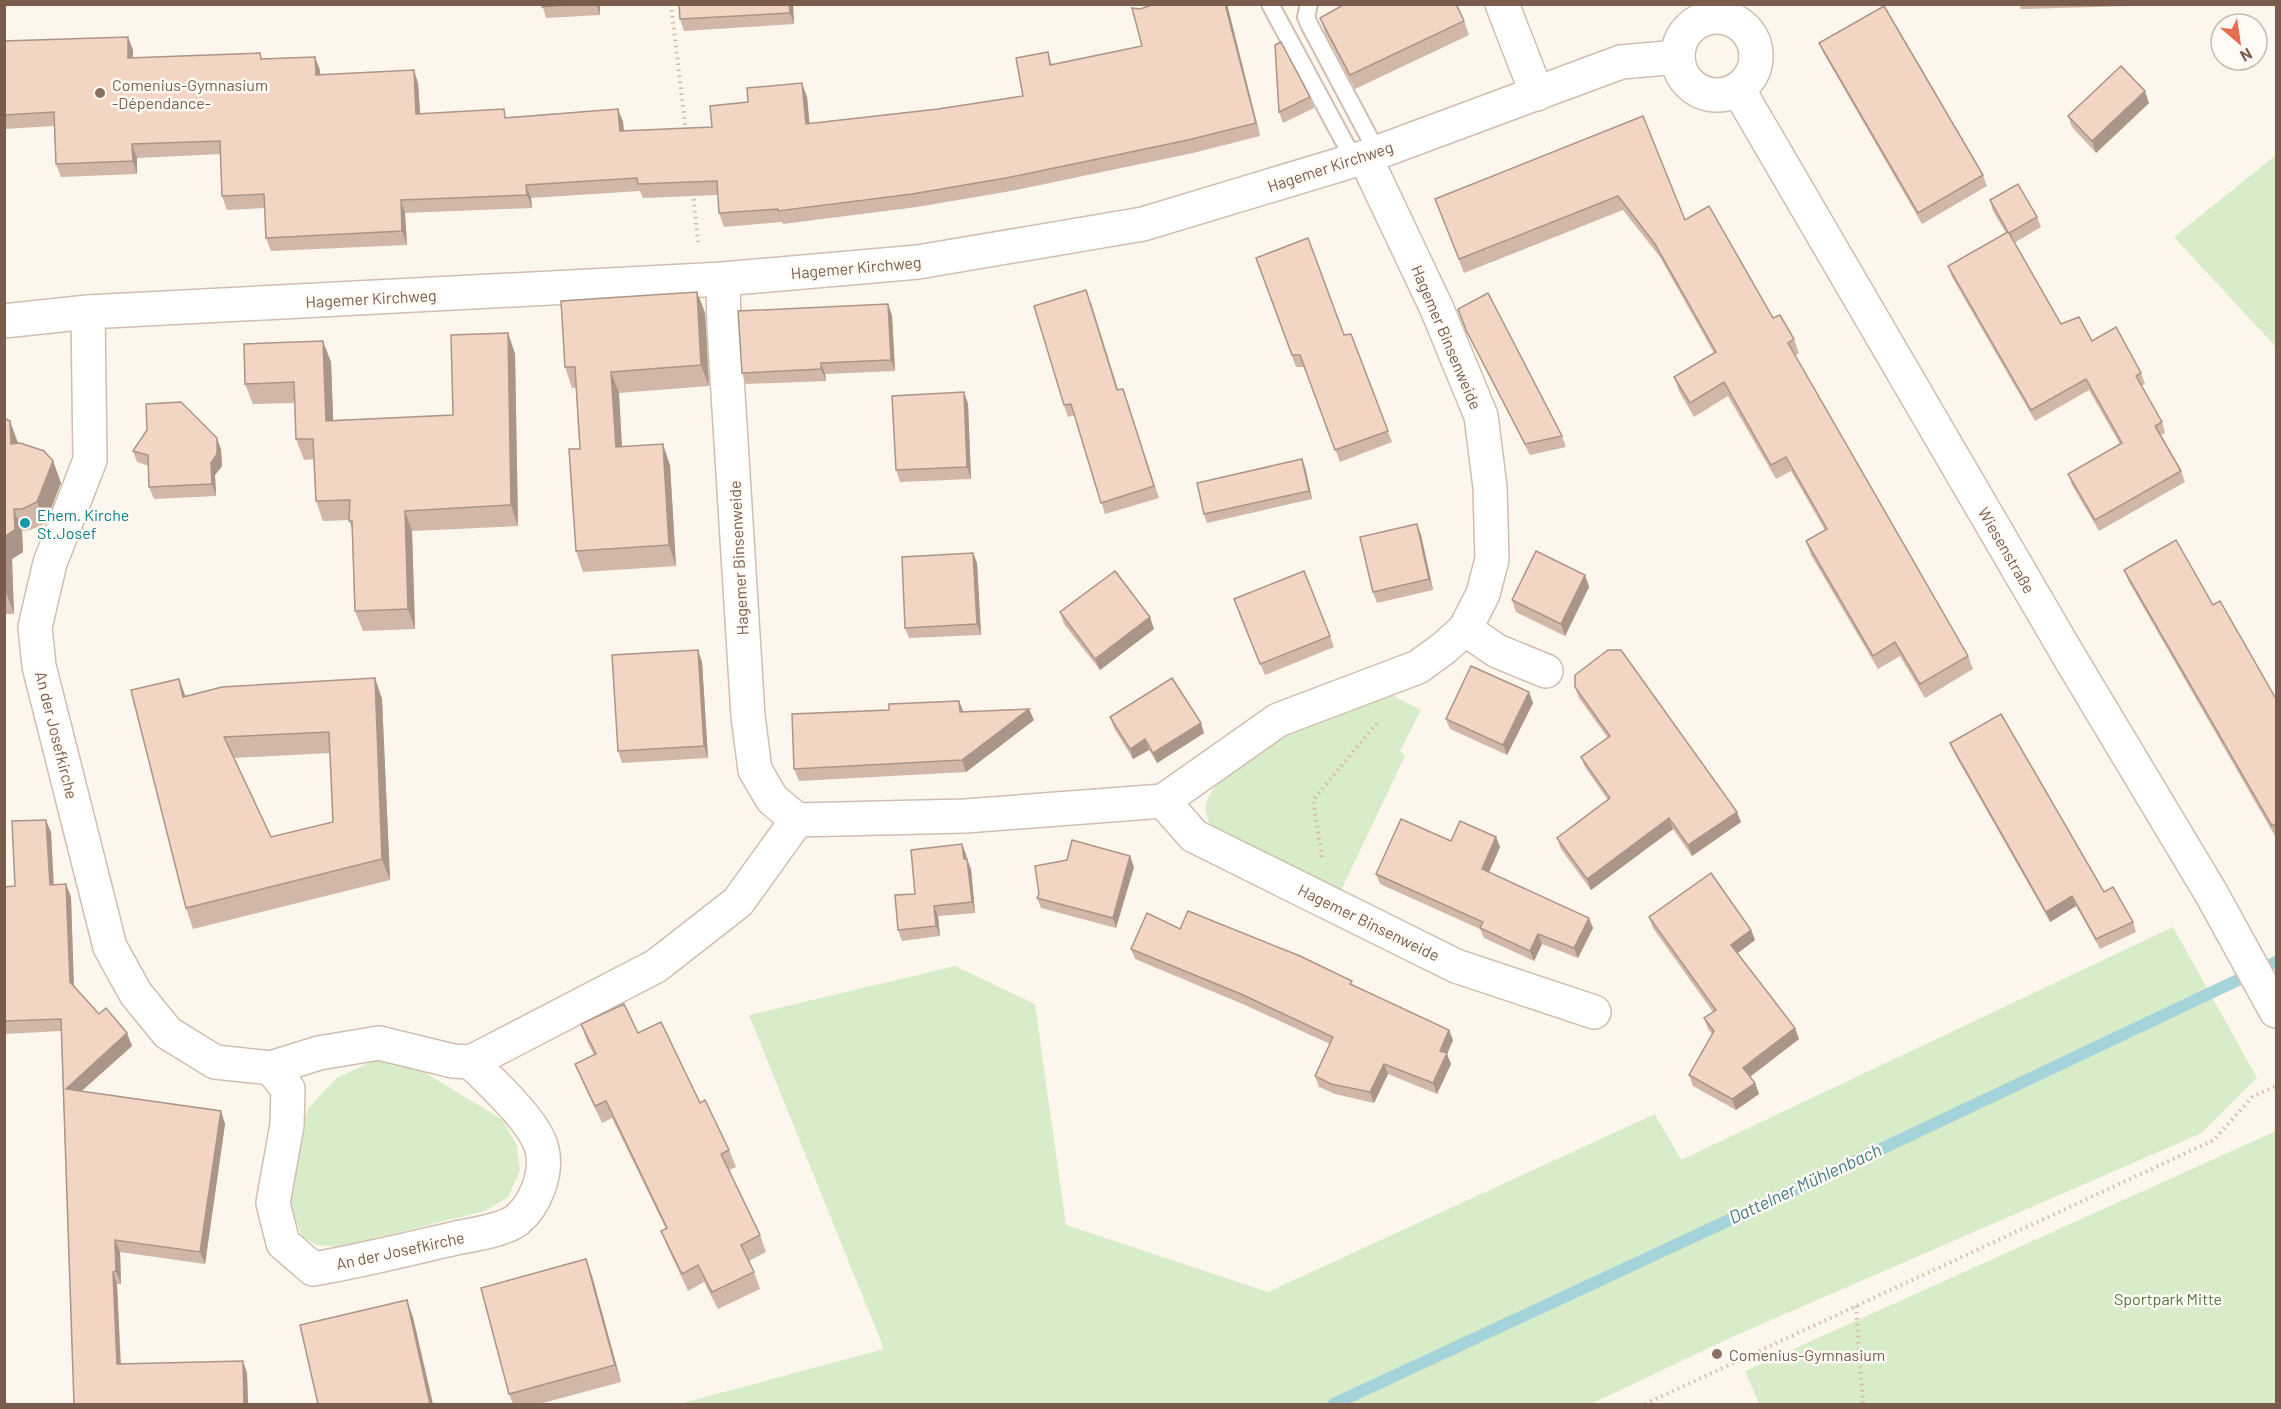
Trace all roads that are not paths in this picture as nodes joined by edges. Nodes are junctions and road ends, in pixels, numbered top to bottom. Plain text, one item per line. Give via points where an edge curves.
1 (1270, 4) edge
2 (1309, 4) edge
3 (1502, 4) edge
4 (1748, 14) edge
5 (1678, 57) junction
6 (1738, 89) junction
7 (1537, 94) junction
8 (1365, 156) junction
9 (713, 280) junction
10 (88, 312) junction
11 (4, 321) edge
12 (1465, 629) junction
13 (1546, 671) dead end
14 (1162, 801) junction
15 (797, 820) junction
16 (2277, 1011) edge
17 (1594, 1012) dead end
18 (471, 1062) junction
19 (271, 1068) junction

1 - 8 lane
2 - 8 lane via 1306,17
3 - 7 street
4 - 5 street via 1703,19 1688,30
4 - 6 street via 1756,57 1751,76
5 - 6 street via 1684,76 1698,90 1718,95
5 - 7 street, Hagemer Kirchweg via 1621,62
6 - 16 street, Wiesenstraße
7 - 8 street, Hagemer Kirchweg
8 - 9 street, Hagemer Kirchweg via 1143,224 918,262
8 - 12 street, Hagemer Binsenweide via 1437,309 1481,416 1490,487 1492,559 1483,594
9 - 10 street, Hagemer Kirchweg
9 - 15 street, Hagemer Binsenweide via 724,328 754,770 772,799
10 - 11 street, Hagemer Kirchweg
10 - 19 street, An der Josefkirche via 90,460 50,562 35,627 39,666 110,947 136,994 168,1033 215,1062
12 - 13 street via 1497,651
12 - 14 street, Hagemer Binsenweide via 1418,667 1278,720
14 - 15 street via 965,816
14 - 17 street, Hagemer Binsenweide via 1194,836 1456,966
15 - 18 street via 738,902 656,966
18 - 19 street, An der Josefkirche via 379,1043 319,1053
18 - 19 street, An der Josefkirche via 526,1120 541,1145 543,1172 531,1203 515,1221 487,1231 313,1269 283,1243 273,1203 287,1125 288,1089

